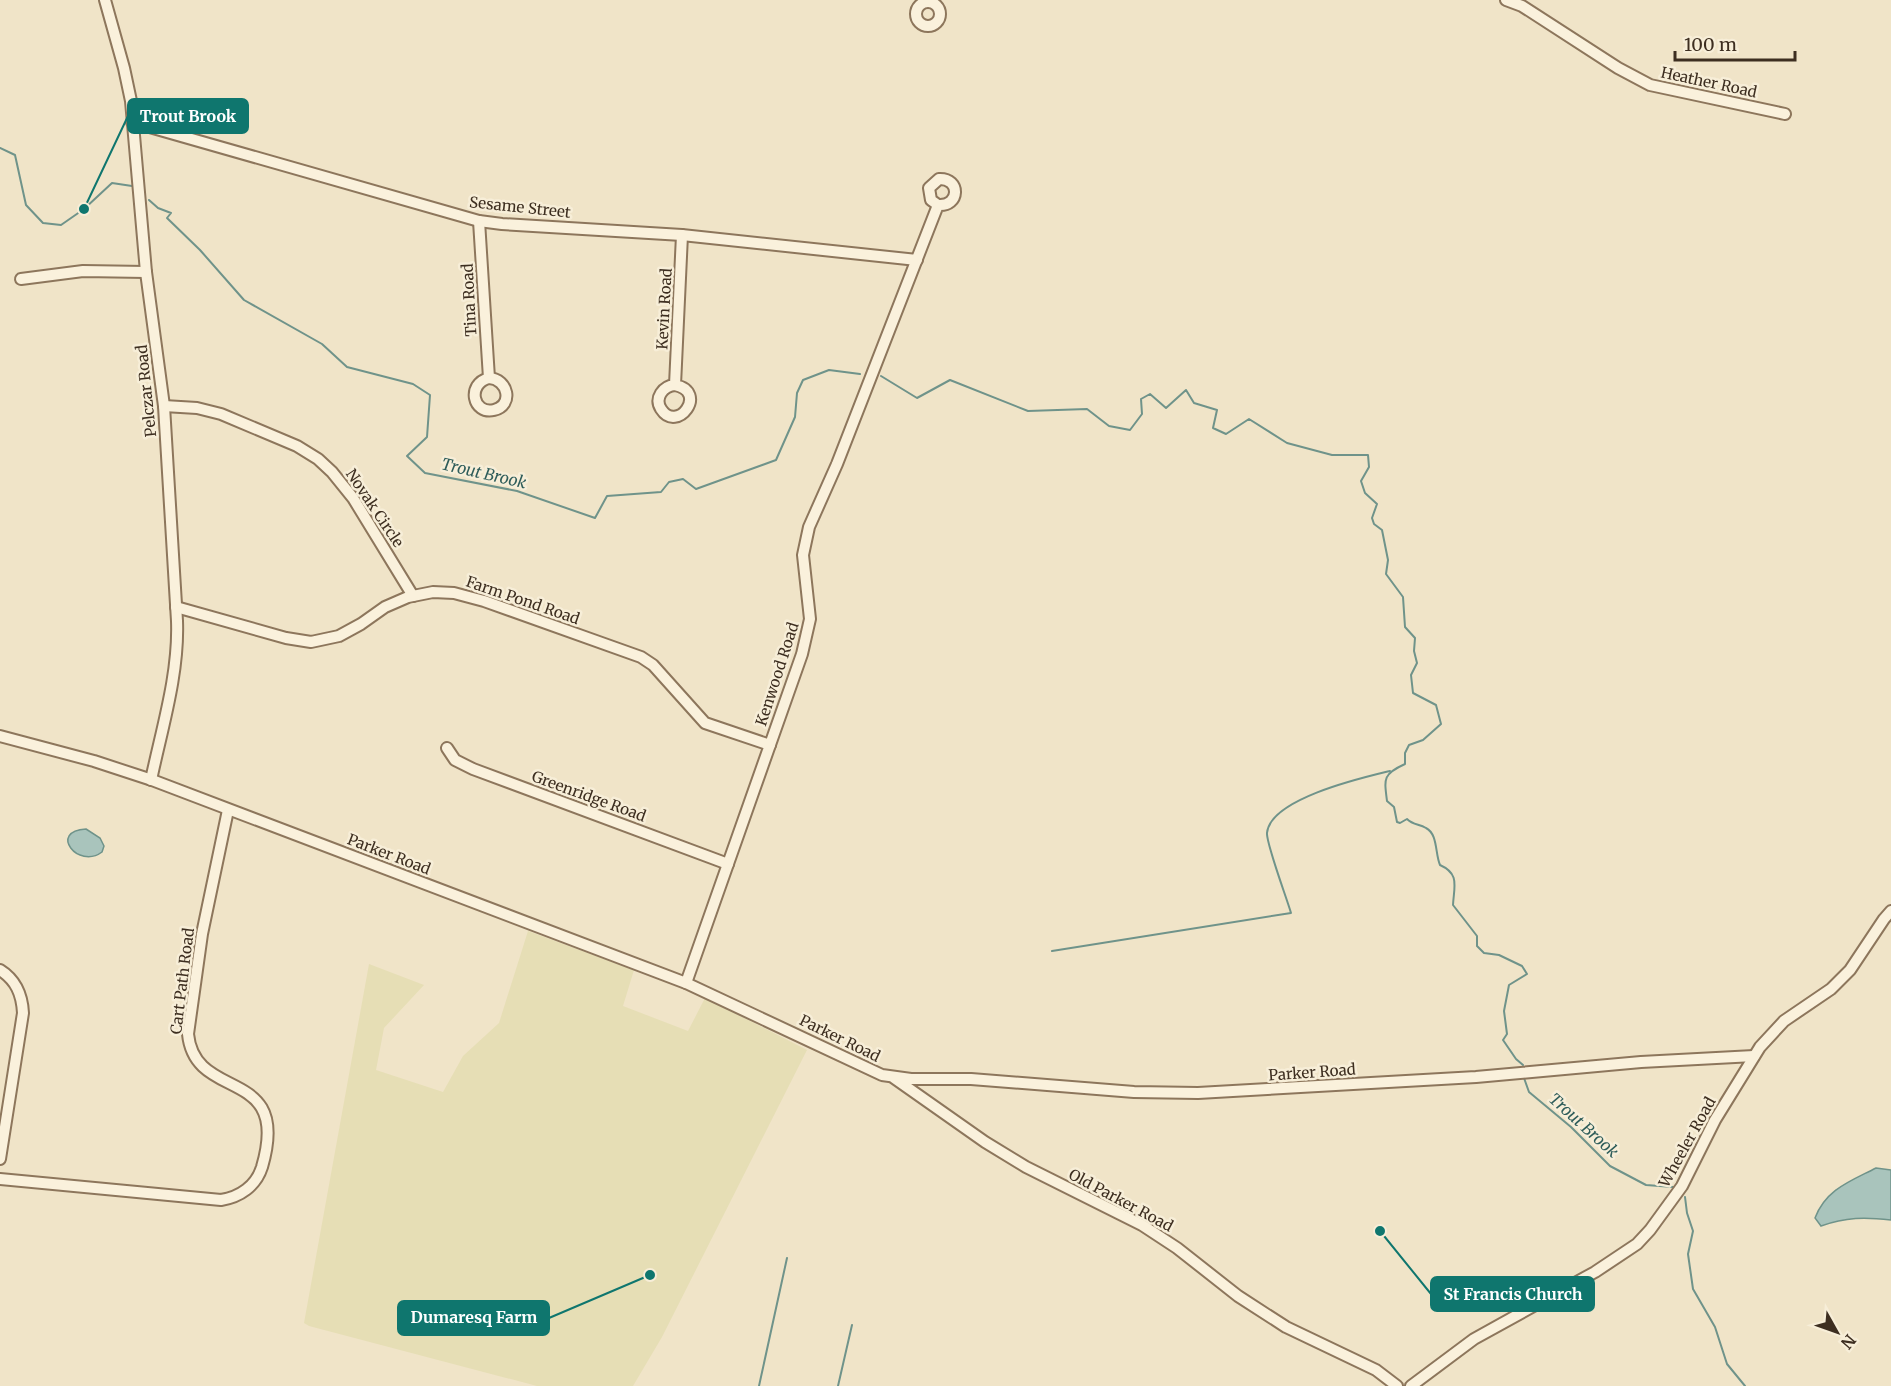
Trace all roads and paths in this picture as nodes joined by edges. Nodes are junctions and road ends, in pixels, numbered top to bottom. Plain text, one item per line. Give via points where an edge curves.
1 (105, 0) edge
2 (1506, 0) edge
3 (1525, 3) edge
4 (1785, 114) dead end
5 (132, 122) junction
6 (938, 205) dead end
7 (479, 220) junction
8 (682, 235) junction
9 (917, 260) junction
10 (146, 272) junction
11 (21, 279) dead end
12 (489, 378) dead end
13 (675, 385) dead end
14 (164, 406) junction
15 (413, 596) junction
16 (176, 607) junction
17 (0, 736) edge
18 (770, 745) junction
19 (447, 748) dead end
20 (151, 780) junction
21 (228, 810) junction
22 (728, 864) junction
23 (1891, 912) edge
24 (0, 970) edge
25 (686, 983) junction
26 (1754, 1056) junction
27 (892, 1076) junction
28 (0, 1159) edge
29 (0, 1179) edge
30 (1397, 1386) edge
31 (1411, 1386) edge

1 - 5 street, Pelczar Road via 124,68
2 - 3 street, Heather Road
3 - 4 street, Heather Road via 1618,68 1650,85
5 - 7 street, Sesame Street
5 - 10 street, Pelczar Road
6 - 9 street, Kenwood Road
7 - 8 street, Sesame Street
7 - 12 street, Tina Road
8 - 9 street, Sesame Street
8 - 13 street, Kevin Road
9 - 18 street, Kenwood Road via 809,527 803,555 810,619
10 - 11 street via 83,271
10 - 14 street, Pelczar Road
14 - 15 street, Novak Circle via 221,414 318,459 343,484
14 - 16 street, Pelczar Road
15 - 16 street, Farm Pond Road via 391,604 339,636 311,642
15 - 18 street, Farm Pond Road via 433,592 465,595 642,657 653,664 705,723
16 - 20 street, Pelczar Road via 177,646
17 - 20 street, Parker Road
18 - 22 street, Kenwood Road
19 - 22 street, Greenridge Road via 455,760 473,769
20 - 21 street, Parker Road
21 - 25 street, Parker Road
21 - 29 street, Cart Path Road via 188,1034 190,1049 203,1067 250,1094 264,1111 269,1133 258,1176 243,1192 221,1200
22 - 25 street, Kenwood Road
23 - 26 street, Wheeler Road via 1850,970 1831,989 1784,1021
24 - 28 street via 21,993 23,1013
25 - 27 street, Parker Road via 882,1075
26 - 27 street, Parker Road via 1198,1093
26 - 31 street, Wheeler Road via 1715,1120 1682,1186 1637,1244 1474,1340
27 - 30 street, Old Parker Road via 1026,1167 1142,1225 1286,1328 1376,1370

